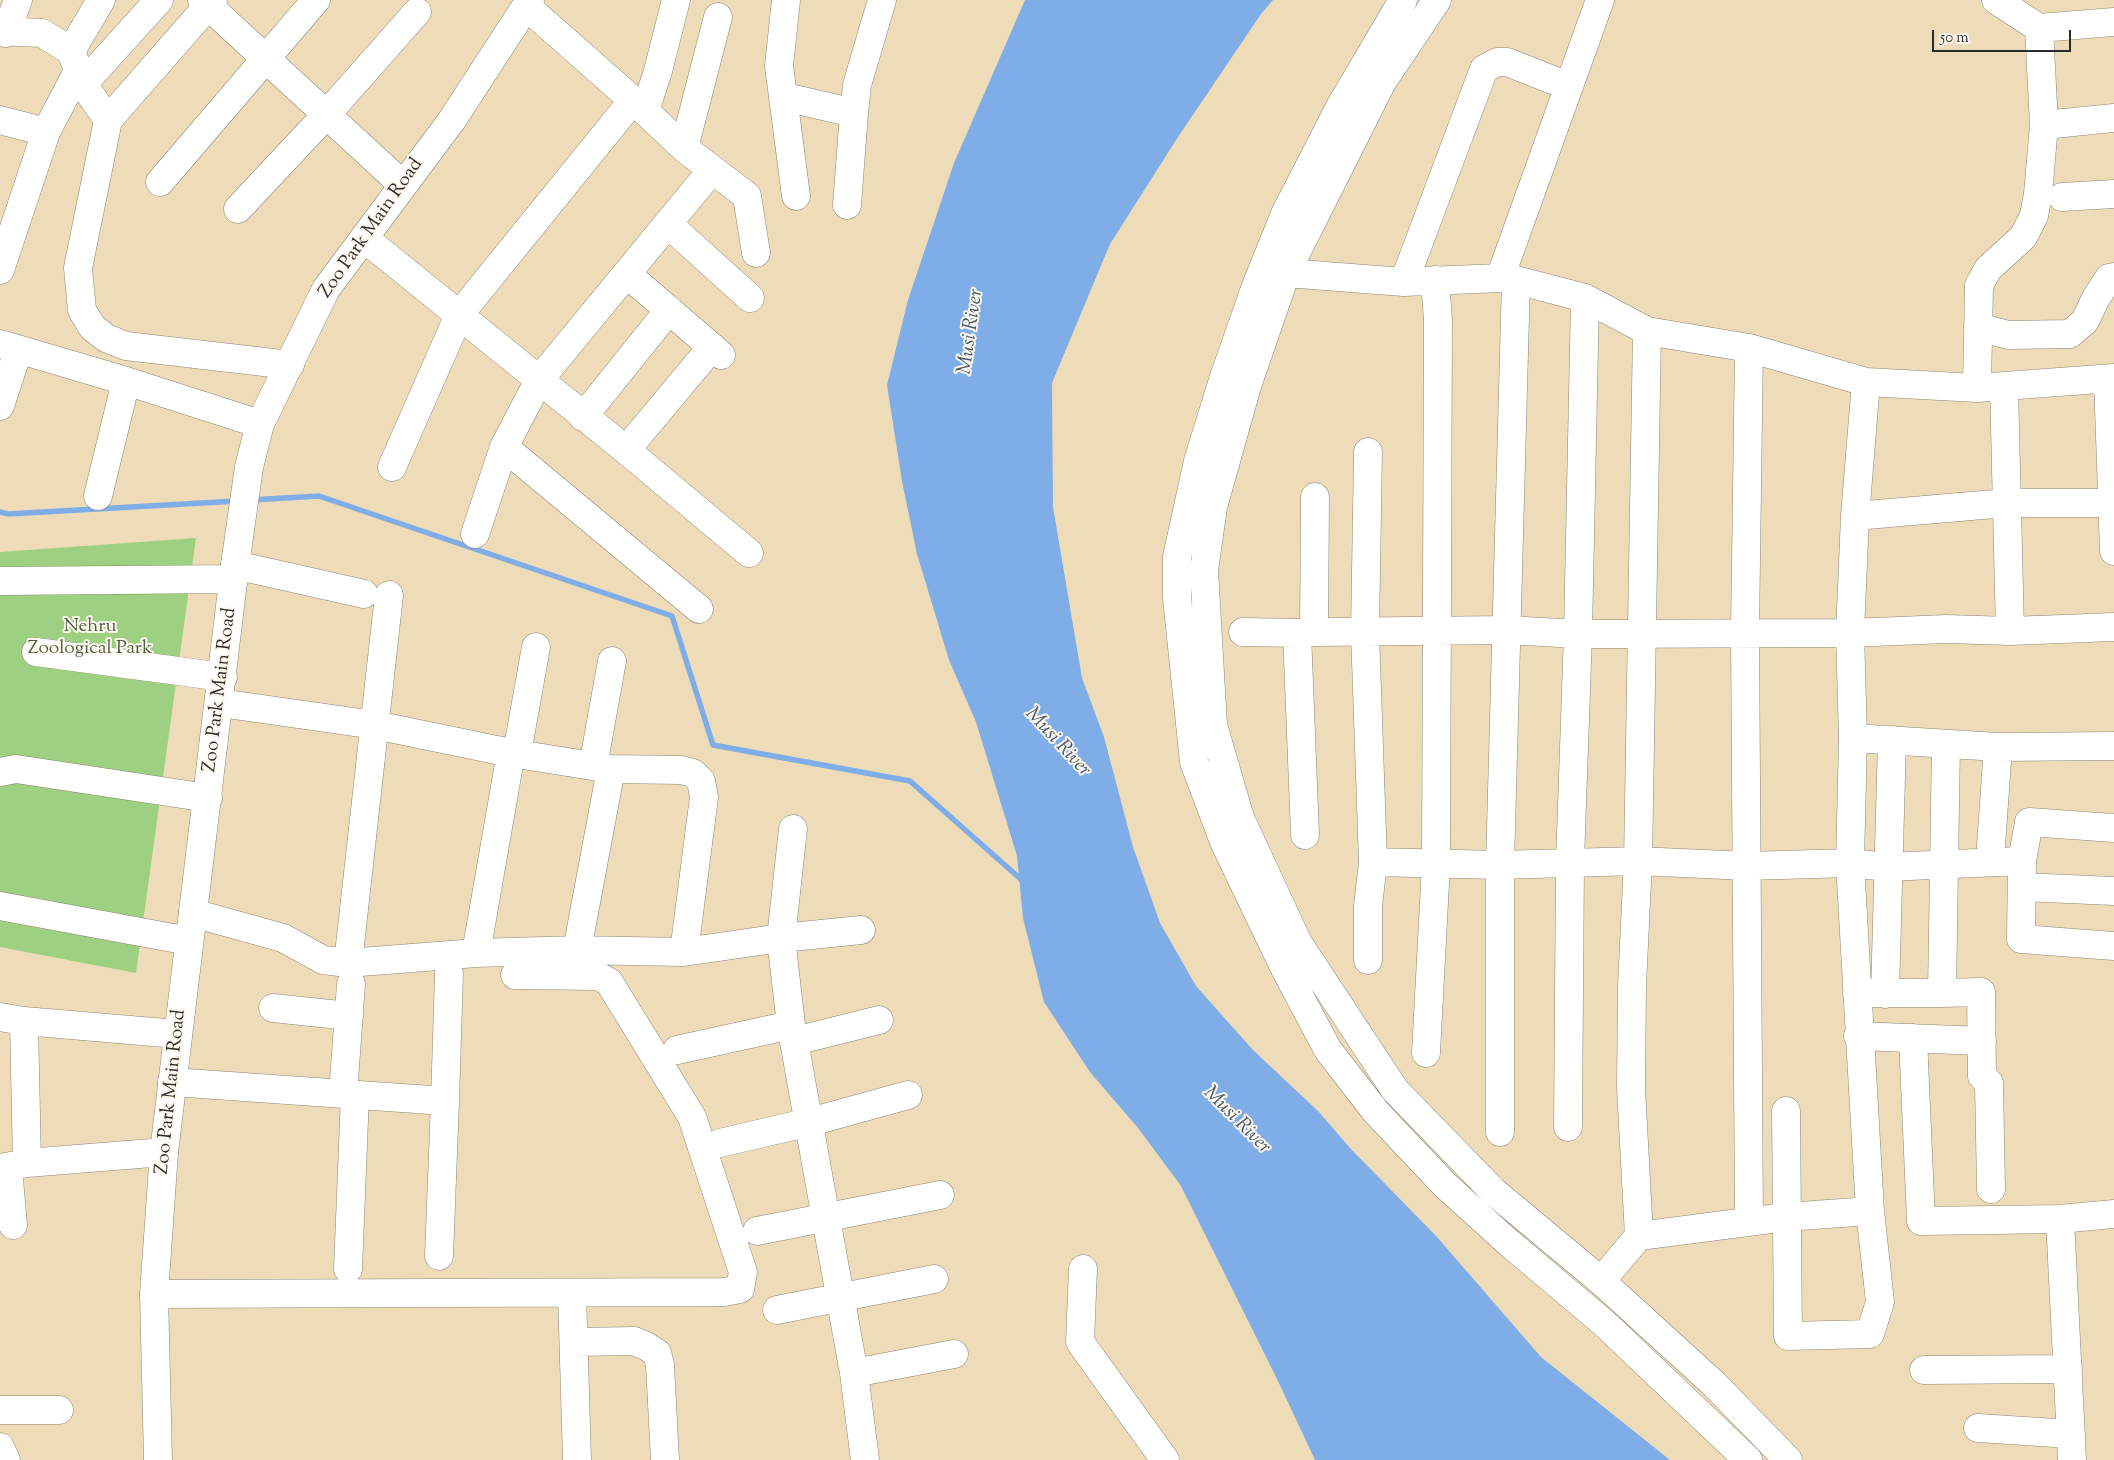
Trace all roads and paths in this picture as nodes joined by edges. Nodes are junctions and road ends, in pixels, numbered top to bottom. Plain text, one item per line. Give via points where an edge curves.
1 (18, 0) edge
2 (101, 0) edge
3 (159, 0) edge
4 (316, 0) edge
5 (676, 0) edge
6 (786, 0) edge
7 (882, 0) edge
8 (1403, 0) edge
9 (1437, 0) edge
10 (1600, 0) edge
11 (1996, 0) edge
12 (207, 2) edge
13 (528, 3) edge
14 (417, 12) dead end
15 (2112, 15) edge
16 (718, 17) dead end
17 (2039, 28) junction
18 (3, 32) edge
19 (266, 58) junction
20 (78, 68) junction
21 (1568, 86) junction
22 (785, 97) junction
23 (639, 105) junction
24 (854, 113) junction
25 (326, 116) junction
26 (2114, 118) edge
27 (0, 120) edge
28 (108, 120) junction
29 (2044, 125) junction
30 (46, 132) junction
31 (684, 148) junction
32 (712, 170) junction
33 (160, 182) dead end
34 (403, 185) junction
35 (2114, 194) edge
36 (796, 196) dead end
37 (2062, 196) dead end
38 (847, 205) dead end
39 (238, 209) dead end
40 (668, 224) junction
41 (364, 238) junction
42 (756, 253) dead end
43 (0, 270) edge
44 (1286, 273) junction
45 (627, 274) junction
46 (2114, 277) edge
47 (1508, 279) junction
48 (1435, 280) junction
49 (1404, 282) junction
50 (750, 298) dead end
51 (1585, 298) junction
52 (669, 310) junction
53 (459, 315) junction
54 (1978, 327) junction
55 (1646, 331) junction
56 (9, 347) edge
57 (1749, 348) junction
58 (290, 365) junction
59 (2111, 378) edge
60 (539, 380) junction
61 (126, 381) junction
62 (1866, 382) junction
63 (2004, 386) junction
64 (1977, 388) junction
65 (0, 406) edge
66 (583, 417) junction
67 (260, 424) junction
68 (504, 448) junction
69 (626, 450) junction
70 (1368, 452) dead end
71 (392, 467) dead end
72 (98, 496) dead end
73 (1315, 497) dead end
74 (2113, 502) edge
75 (2006, 503) junction
76 (1855, 516) junction
77 (475, 534) dead end
78 (2114, 551) edge
79 (749, 553) dead end
80 (235, 572) junction
81 (0, 581) edge
82 (699, 609) dead end
83 (2114, 627) edge
84 (1438, 630) junction
85 (1507, 630) junction
86 (2010, 631) junction
87 (1243, 632) dead end
88 (1306, 632) junction
89 (1365, 632) junction
90 (1745, 632) junction
91 (1850, 633) junction
92 (1578, 634) junction
93 (1642, 634) junction
94 (536, 647) dead end
95 (36, 652) dead end
96 (612, 661) dead end
97 (221, 690) junction
98 (375, 725) junction
99 (1853, 738) junction
100 (1892, 740) junction
101 (1946, 744) junction
102 (1998, 746) junction
103 (2114, 746) edge
104 (514, 753) junction
105 (602, 768) junction
106 (0, 772) edge
107 (208, 798) junction
108 (2114, 828) edge
109 (793, 829) dead end
110 (1305, 835) dead end
111 (1991, 846) dead end
112 (1638, 861) junction
113 (1373, 862) junction
114 (1570, 862) junction
115 (1850, 863) junction
116 (1436, 864) junction
117 (1500, 865) junction
118 (1747, 866) junction
119 (1944, 866) junction
120 (1887, 867) junction
121 (2022, 874) junction
122 (2114, 891) edge
123 (0, 906) edge
124 (193, 913) junction
125 (861, 930) dead end
126 (781, 938) junction
127 (189, 942) junction
128 (2114, 946) edge
129 (577, 950) junction
130 (684, 952) junction
131 (476, 953) junction
132 (1368, 960) dead end
133 (349, 974) junction
134 (449, 974) dead end
135 (515, 976) dead end
136 (1857, 993) junction
137 (1942, 993) junction
138 (1886, 994) junction
139 (272, 1008) dead end
140 (349, 1016) junction
141 (12, 1019) edge
142 (879, 1020) dead end
143 (793, 1033) junction
144 (177, 1034) junction
145 (1858, 1036) junction
146 (1913, 1038) junction
147 (1982, 1041) junction
148 (677, 1050) dead end
149 (1426, 1053) dead end
150 (172, 1082) junction
151 (349, 1094) junction
152 (908, 1095) dead end
153 (445, 1101) junction
154 (1786, 1111) dead end
155 (810, 1122) junction
156 (1568, 1127) dead end
157 (1500, 1132) dead end
158 (720, 1143) dead end
159 (164, 1152) junction
160 (12, 1166) edge
161 (1991, 1189) dead end
162 (940, 1195) dead end
163 (1870, 1211) junction
164 (2114, 1214) edge
165 (825, 1217) junction
166 (1786, 1217) junction
167 (2060, 1219) junction
168 (1749, 1221) junction
169 (13, 1225) dead end
170 (757, 1231) dead end
171 (1639, 1236) junction
172 (439, 1256) dead end
173 (348, 1269) dead end
174 (1083, 1269) dead end
175 (934, 1279) dead end
176 (1601, 1281) junction
177 (572, 1293) junction
178 (154, 1294) junction
179 (840, 1297) junction
180 (777, 1310) dead end
181 (574, 1342) junction
182 (1674, 1348) junction
183 (954, 1354) dead end
184 (2068, 1369) junction
185 (1924, 1370) dead end
186 (1655, 1372) junction
187 (854, 1373) junction
188 (0, 1410) edge
189 (59, 1410) dead end
190 (1978, 1428) dead end
191 (2072, 1447) edge
192 (0, 1448) edge
193 (6, 1460) edge
194 (158, 1460) edge
195 (577, 1460) edge
196 (665, 1460) edge
197 (865, 1460) edge
198 (1165, 1460) edge
199 (1748, 1460) edge
200 (1788, 1460) edge

1 - 18 street
2 - 20 street
3 - 20 street
4 - 19 street
5 - 23 street via 658,71
6 - 22 street via 779,66
7 - 24 street via 857,85
8 - 186 street via 1341,105 1285,214 1253,295 1198,461 1177,557 1178,608 1194,762 1225,844 1328,1050 1376,1112 1445,1185 1604,1323
9 - 44 street via 1382,82
10 - 21 street
11 - 17 street
12 - 19 street
12 - 28 street
13 - 23 street
13 - 34 street, Zoo Park Main Road via 452,120
14 - 25 street
15 - 17 street
16 - 31 street
17 - 29 street
18 - 20 street via 42,34
19 - 25 street
19 - 33 street
20 - 28 street
20 - 30 street
21 - 47 street
21 - 49 street via 1507,62 1497,62 1484,69
22 - 24 street
22 - 36 street
23 - 31 street
23 - 53 street
24 - 38 street
25 - 34 street
25 - 39 street
26 - 29 street
27 - 30 street
28 - 58 street via 78,268 82,310 92,328 126,346
29 - 54 street via 2034,216 2023,237 1988,269 1979,286
30 - 43 street
31 - 32 street
32 - 40 street
32 - 42 street via 747,196
34 - 41 street, Zoo Park Main Road
35 - 37 street
40 - 45 street
40 - 50 street
41 - 53 street
41 - 58 street, Zoo Park Main Road via 326,290
44 - 49 street
44 - 176 street via 1248,386 1213,508 1204,570 1213,726 1240,818 1298,943 1395,1090 1493,1191
45 - 52 street
45 - 60 street
46 - 54 street via 2109,278 2096,298 2086,322 2070,334 2008,335
47 - 48 street
47 - 51 street
47 - 85 street
48 - 49 street
48 - 84 street via 1438,320
51 - 55 street
51 - 92 street
52 - 66 street
52 - 69 street via 717,351
53 - 60 street
53 - 71 street
54 - 64 street
55 - 57 street
55 - 93 street
56 - 61 street
56 - 65 street
57 - 62 street
57 - 90 street
58 - 67 street, Zoo Park Main Road
59 - 63 street
59 - 74 street
60 - 66 street
60 - 68 street
61 - 67 street
61 - 72 street
62 - 64 street
62 - 76 street
63 - 64 street
63 - 75 street
66 - 69 street
67 - 80 street, Zoo Park Main Road via 249,467
68 - 77 street
68 - 82 street
69 - 79 street
70 - 89 street
73 - 88 street
74 - 75 street
74 - 78 street
75 - 76 street
75 - 86 street
76 - 91 street
80 - 81 street
80 - 97 street, Zoo Park Main Road
80 - 98 street via 377,594
83 - 86 street
84 - 85 street
84 - 89 street
84 - 116 street
85 - 92 street
85 - 117 street
86 - 91 street via 1946,629
87 - 88 street
88 - 89 street
88 - 110 street
89 - 113 street
90 - 91 street
90 - 93 street
90 - 118 street
91 - 99 street
92 - 93 street
92 - 114 street
93 - 112 street
94 - 104 street
95 - 97 street
96 - 105 street
97 - 98 street
97 - 107 street, Zoo Park Main Road
98 - 104 street
98 - 133 street
99 - 100 street
99 - 115 street
100 - 101 street
100 - 120 street
101 - 102 street
101 - 119 street
102 - 103 street
102 - 111 street
104 - 105 street
104 - 131 street
105 - 129 street
105 - 130 street via 681,770 693,773 701,781 704,797
106 - 107 street via 16,769
107 - 124 street, Zoo Park Main Road
108 - 121 street via 2029,822
109 - 126 street
112 - 114 street
112 - 118 street
112 - 171 street via 1631,1088
113 - 116 street
113 - 132 street via 1368,906
114 - 117 street
114 - 156 street
115 - 118 street
115 - 120 street
115 - 136 street
116 - 117 street
116 - 149 street
117 - 157 street
118 - 168 street
119 - 120 street
119 - 121 street
119 - 137 street
120 - 138 street
121 - 122 street
121 - 128 street via 2021,940
123 - 127 street
124 - 127 street, Zoo Park Main Road
124 - 133 street via 283,938
125 - 126 street
126 - 130 street
126 - 143 street
127 - 144 street, Zoo Park Main Road
129 - 130 street
129 - 131 street
131 - 133 street
133 - 140 street
134 - 153 street
135 - 177 street via 598,976 609,982 692,1118 743,1272 740,1289 724,1292
136 - 138 street
136 - 145 street
137 - 138 street
137 - 147 street via 1981,992
139 - 140 street
140 - 151 street
141 - 144 street
141 - 160 street
142 - 143 street
143 - 148 street
143 - 155 street
144 - 150 street, Zoo Park Main Road
145 - 146 street
145 - 163 street
146 - 147 street
146 - 167 street via 1921,1221
147 - 161 street via 1982,1076 1989,1083
150 - 151 street
150 - 159 street, Zoo Park Main Road
151 - 153 street
151 - 173 street
152 - 155 street
153 - 172 street
154 - 166 street
155 - 158 street
155 - 165 street
159 - 160 street
159 - 178 street, Zoo Park Main Road
160 - 169 street
162 - 165 street
163 - 166 street
163 - 166 street via 1880,1302 1870,1334 1788,1336
164 - 167 street
165 - 170 street
165 - 179 street
166 - 168 street
167 - 184 street
168 - 171 street
171 - 176 street
174 - 198 street via 1080,1342
175 - 179 street
176 - 182 street
177 - 178 street
177 - 181 street
178 - 194 street, Zoo Park Main Road
179 - 180 street
179 - 187 street
181 - 195 street
181 - 196 street via 634,1342 657,1354
182 - 186 street
182 - 200 street
183 - 187 street
184 - 185 street
184 - 191 street
186 - 199 street
187 - 197 street
188 - 189 street
190 - 191 street
192 - 193 street

